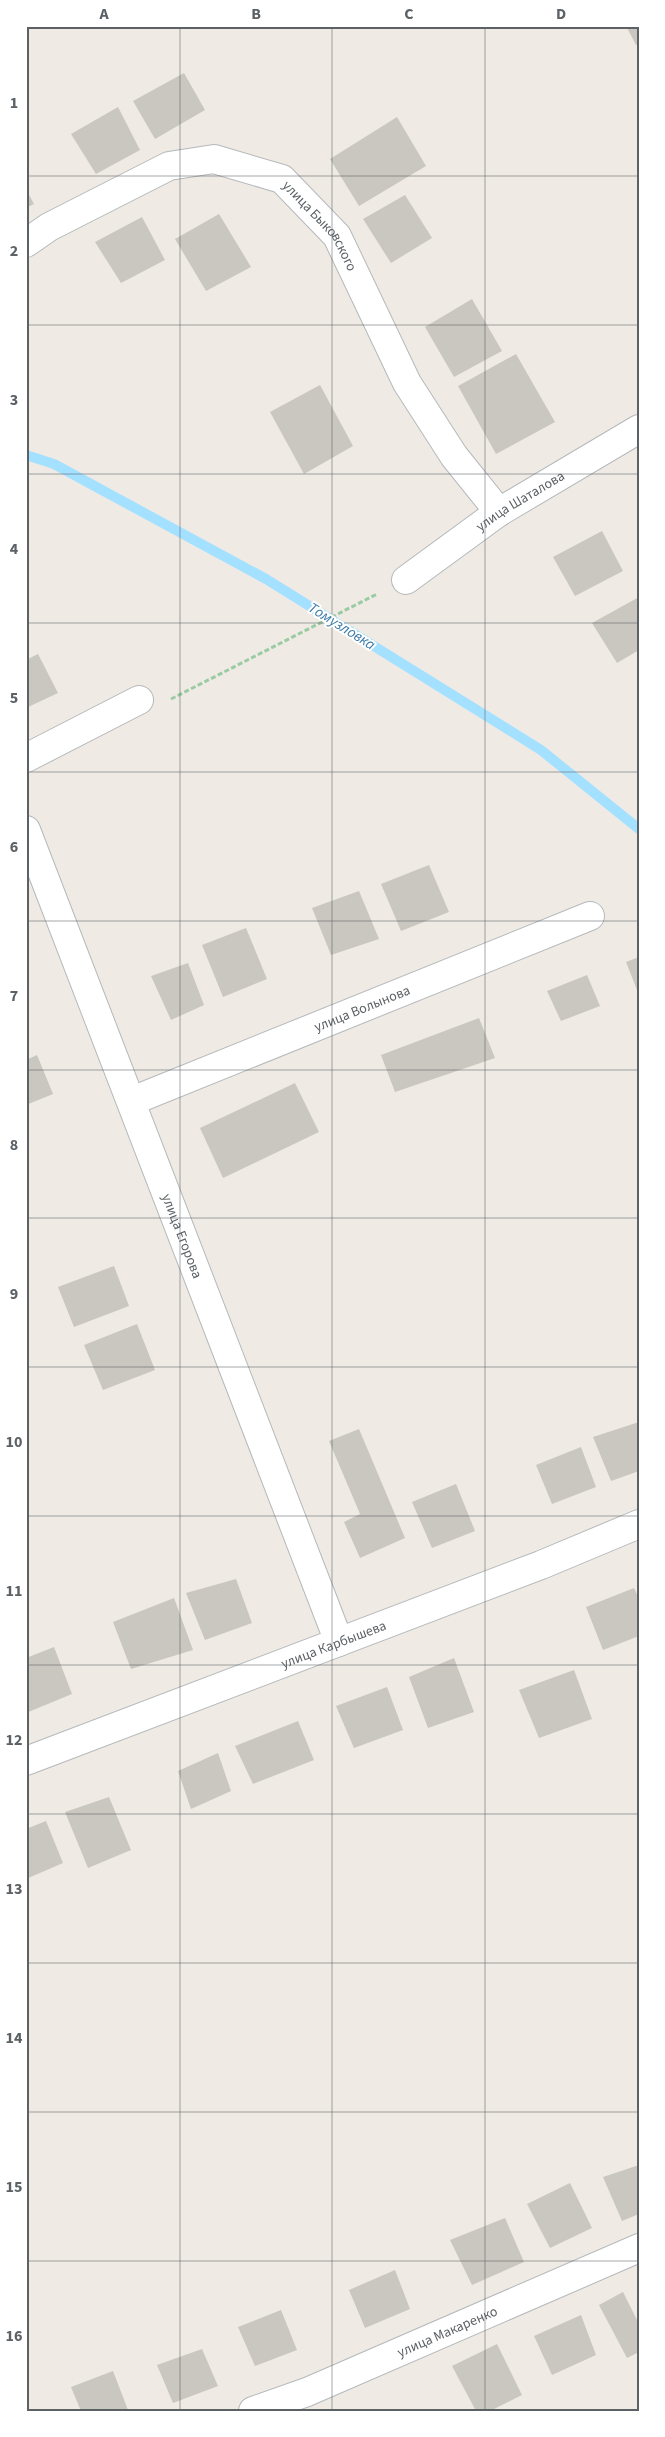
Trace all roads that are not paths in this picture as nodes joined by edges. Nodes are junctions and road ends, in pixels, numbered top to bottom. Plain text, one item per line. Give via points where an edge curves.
1 (26, 243) edge
2 (639, 429) edge
3 (499, 512) junction
4 (406, 580) road end
5 (139, 700) dead end
6 (26, 758) edge
7 (26, 830) edge
8 (590, 916) dead end
9 (132, 1101) junction
10 (639, 1524) edge
11 (339, 1642) junction
12 (26, 1761) edge
13 (639, 2248) edge
14 (253, 2411) edge

1 - 3 street, улица Быковского via 169,166 214,159 282,179 337,236 407,383 454,456
2 - 3 street, улица Шаталова
3 - 4 street, улица Шаталова
5 - 6 street
7 - 9 street, улица Егорова
8 - 9 street, улица Волынова
9 - 11 street, улица Егорова
10 - 11 street, улица Карбышева
11 - 12 street, улица Карбышева
13 - 14 street, улица Макаренко via 307,2392

